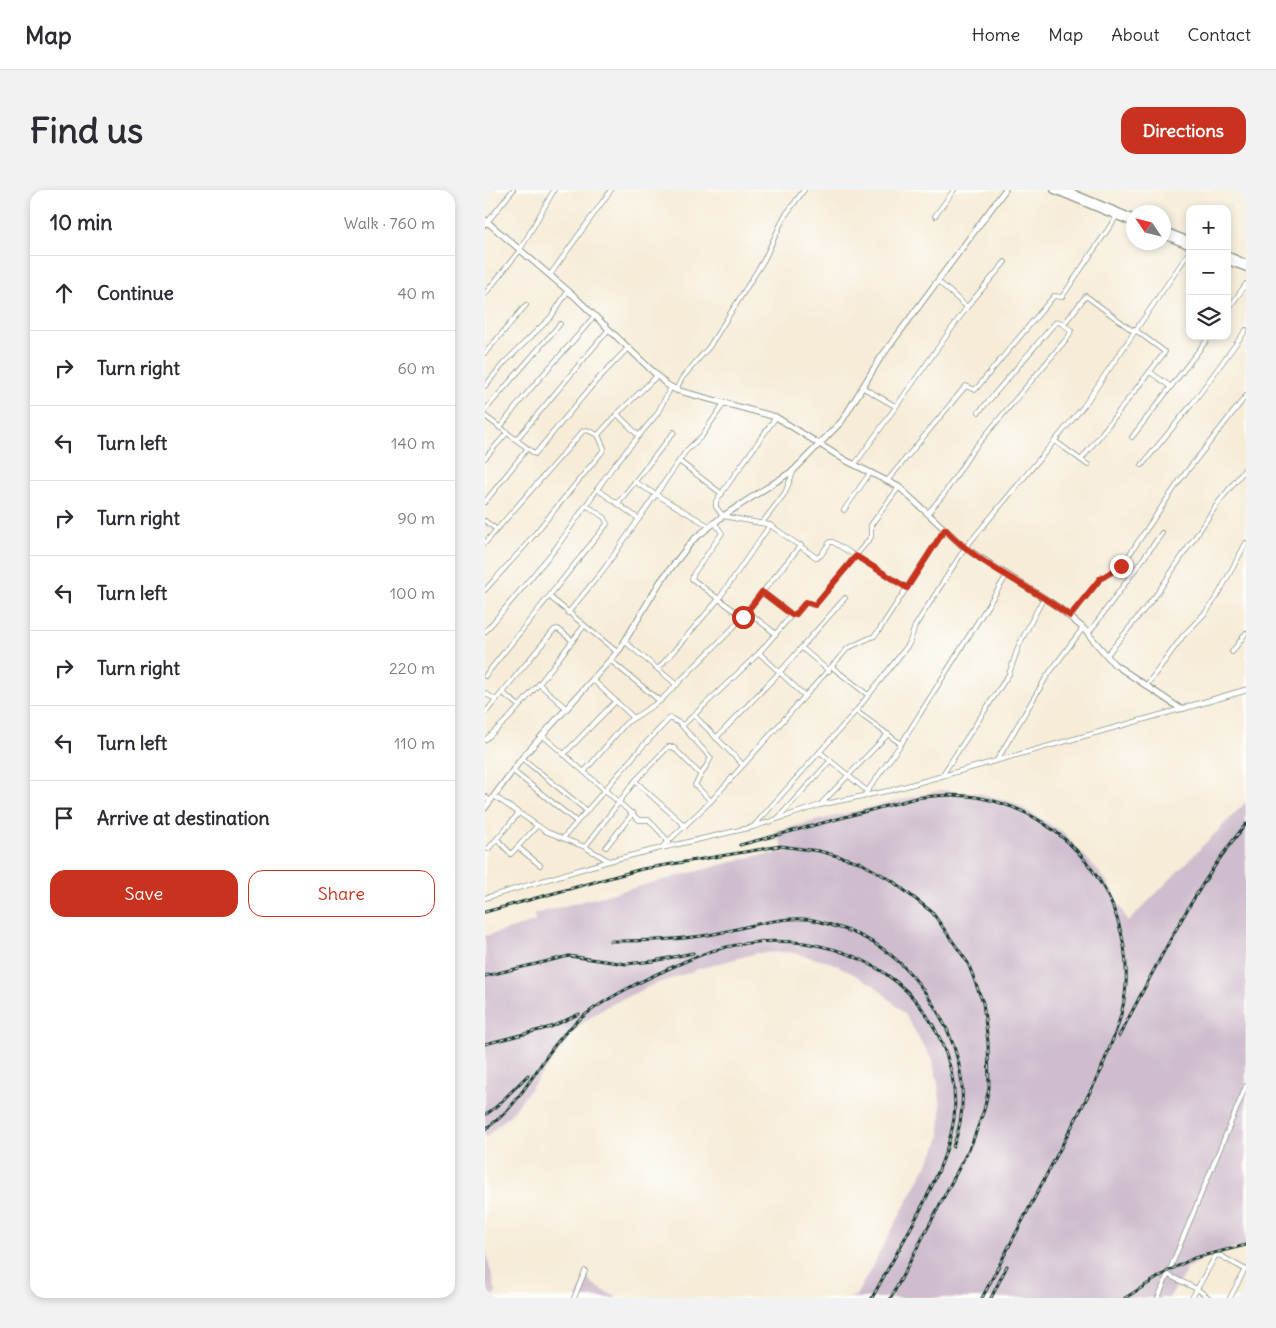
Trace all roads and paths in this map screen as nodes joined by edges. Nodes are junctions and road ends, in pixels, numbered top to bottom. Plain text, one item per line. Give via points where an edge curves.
1 (513, 190) edge
2 (554, 190) edge
3 (611, 190) edge
4 (804, 190) edge
5 (954, 190) edge
6 (1054, 190) edge
7 (1066, 190) edge
8 (1004, 191) edge
9 (1126, 215) edge
10 (935, 216) dead end
11 (1117, 216) junction
12 (1126, 220) edge
13 (486, 222) edge
14 (1171, 233) edge
15 (1171, 238) edge
16 (1186, 239) edge
17 (1186, 244) edge
18 (520, 250) junction
19 (1186, 257) edge
20 (1231, 257) edge
21 (1005, 262) dead end
22 (1231, 262) edge
23 (1246, 263) edge
24 (1246, 268) edge
25 (550, 275) junction
26 (937, 281) junction
27 (1246, 284) edge
28 (569, 291) junction
29 (485, 294) edge
30 (526, 304) dead end
31 (1231, 305) edge
32 (967, 307) junction
33 (595, 315) junction
34 (560, 324) dead end
35 (1064, 324) junction
36 (609, 329) junction
37 (1134, 330) junction
38 (1246, 330) edge
39 (1207, 340) edge
40 (629, 347) junction
41 (485, 353) edge
42 (1150, 372) junction
43 (658, 375) junction
44 (485, 386) edge
45 (863, 386) junction
46 (1171, 387) junction
47 (674, 388) junction
48 (1246, 396) edge
49 (724, 403) junction
50 (895, 406) junction
51 (485, 410) edge
52 (979, 412) dead end
53 (617, 414) junction
54 (485, 416) edge
55 (776, 417) junction
56 (500, 428) junction
57 (674, 432) dead end
58 (507, 433) junction
59 (598, 435) junction
60 (639, 436) junction
61 (1132, 437) dead end
62 (515, 440) junction
63 (1055, 441) junction
64 (820, 444) junction
65 (527, 448) junction
66 (485, 458) edge
67 (1081, 460) junction
68 (679, 461) junction
69 (855, 464) junction
70 (1142, 465) dead end
71 (1088, 466) dead end
72 (1246, 468) edge
73 (794, 470) junction
74 (870, 473) junction
75 (887, 481) junction
76 (635, 482) junction
77 (899, 486) junction
78 (597, 489) junction
79 (721, 494) junction
80 (656, 495) junction
81 (485, 502) edge
82 (618, 503) junction
83 (586, 505) junction
84 (844, 510) dead end
85 (928, 513) junction
86 (723, 516) junction
87 (639, 519) junction
88 (485, 521) edge
89 (714, 522) junction
90 (762, 523) junction
91 (770, 525) junction
92 (709, 526) junction
93 (496, 529) junction
94 (945, 529) junction
95 (1163, 533) dead end
96 (485, 543) edge
97 (1246, 543) edge
98 (801, 545) junction
99 (965, 548) junction
100 (856, 556) junction
101 (1007, 575) junction
102 (907, 588) junction
103 (485, 590) edge
104 (762, 592) junction
105 (550, 597) junction
106 (1044, 597) junction
107 (845, 598) dead end
108 (718, 600) junction
109 (747, 611) junction
110 (568, 613) junction
111 (790, 615) junction
112 (1070, 616) junction
113 (743, 617) junction
114 (584, 626) junction
115 (1083, 628) junction
116 (485, 632) edge
117 (1246, 633) edge
118 (776, 634) junction
119 (1088, 634) junction
120 (573, 641) junction
121 (624, 641) junction
122 (802, 648) junction
123 (617, 652) junction
124 (1232, 652) dead end
125 (759, 654) junction
126 (1107, 655) junction
127 (611, 660) junction
128 (830, 669) junction
129 (658, 670) junction
130 (779, 673) junction
131 (485, 676) edge
132 (593, 681) junction
133 (539, 684) junction
134 (677, 685) junction
135 (1146, 686) junction
136 (1246, 690) edge
137 (485, 693) edge
138 (503, 693) junction
139 (868, 695) junction
140 (805, 696) junction
141 (496, 700) junction
142 (616, 701) junction
143 (660, 701) junction
144 (519, 706) junction
145 (567, 709) junction
146 (1181, 709) junction
147 (856, 711) junction
148 (485, 713) edge
149 (694, 715) junction
150 (634, 718) junction
151 (681, 725) junction
152 (888, 734) junction
153 (542, 735) junction
154 (716, 738) junction
155 (485, 740) edge
156 (901, 744) junction
157 (820, 752) junction
158 (563, 755) junction
159 (522, 758) junction
160 (997, 760) junction
161 (830, 761) junction
162 (743, 765) junction
163 (513, 771) junction
164 (583, 772) junction
165 (700, 774) junction
166 (943, 774) junction
167 (849, 777) junction
168 (635, 781) junction
169 (605, 790) junction
170 (867, 791) junction
171 (485, 796) edge
172 (494, 796) junction
173 (863, 797) junction
174 (619, 801) junction
175 (711, 801) junction
176 (490, 802) junction
177 (820, 805) junction
178 (485, 808) edge
179 (586, 810) junction
180 (633, 813) junction
181 (517, 814) junction
182 (777, 818) junction
183 (577, 821) junction
184 (537, 826) junction
185 (685, 826) junction
186 (753, 827) junction
187 (563, 837) junction
188 (497, 839) junction
189 (669, 842) junction
190 (585, 847) junction
191 (605, 847) dead end
192 (485, 848) edge
193 (519, 848) junction
194 (661, 848) junction
195 (609, 861) junction
196 (540, 866) dead end
197 (485, 898) edge
198 (1246, 1086) edge
199 (1245, 1270) edge
200 (585, 1271) dead end
201 (1168, 1275) junction
202 (1197, 1289) junction
203 (574, 1298) edge
204 (1158, 1298) edge
205 (1192, 1298) edge
206 (1209, 1298) edge
207 (1230, 1298) edge

1 - 13 street
2 - 18 street
3 - 25 street
4 - 47 street via 784,217 764,260 709,347
5 - 10 street
6 - 11 main road
7 - 9 main road
8 - 26 street
11 - 12 main road
11 - 75 street via 1062,296 1054,296 975,390 963,388
13 - 18 street
14 - 16 main road
15 - 17 main road
18 - 25 street
18 - 29 street
19 - 37 street
20 - 23 main road
21 - 32 street
22 - 24 main road
25 - 28 street
26 - 32 street
26 - 45 street
27 - 31 street
28 - 33 street
28 - 44 street via 551,317 504,362
30 - 41 street
32 - 50 street
33 - 36 street
33 - 56 street via 529,389
34 - 51 street
35 - 37 street via 1086,296
35 - 52 street via 1055,323
35 - 85 street via 1071,333 973,450
36 - 40 street
36 - 62 street
37 - 42 street via 1165,352
37 - 63 street via 1083,407
38 - 70 street via 1193,404
39 - 46 street
40 - 43 street
40 - 65 street via 538,451 532,453
42 - 46 street
42 - 67 street
43 - 47 street
43 - 53 street
45 - 50 street
45 - 64 street via 841,421
46 - 61 street
47 - 49 street
47 - 60 street
48 - 112 street via 1180,480 1121,566 1100,579
49 - 55 street
49 - 68 street via 702,436
50 - 69 street
53 - 59 street
53 - 60 street
54 - 56 street
55 - 64 street
55 - 79 street
56 - 58 street
57 - 76 street
58 - 62 street
58 - 66 street
59 - 93 street via 583,431
59 - 103 street via 604,448 602,452
60 - 78 street
62 - 65 street
63 - 67 street
63 - 99 street
64 - 69 street
64 - 73 street
65 - 81 street
67 - 71 street
68 - 79 street
68 - 80 street
69 - 74 street
72 - 126 street via 1218,503 1156,595
73 - 86 street
73 - 90 street via 785,493
74 - 75 street
74 - 84 street
75 - 77 street
76 - 80 street
76 - 82 street
77 - 85 street
77 - 100 street via 871,525 872,534
78 - 82 street
78 - 83 street
79 - 86 street via 715,505
80 - 87 street
80 - 92 street
82 - 87 street
83 - 105 street via 608,521
83 - 116 street via 556,548
85 - 94 street
86 - 89 street
86 - 90 street
87 - 110 street
88 - 93 street
89 - 92 street
89 - 108 street via 721,530 720,536 692,579
90 - 91 street
91 - 98 street
91 - 108 street
92 - 121 street via 693,540 660,582
93 - 96 street
94 - 99 street
94 - 102 street
95 - 119 street
97 - 135 street via 1218,595
98 - 100 street via 819,557 832,541
98 - 104 street
99 - 101 street
99 - 139 street via 915,626 909,644
100 - 102 street
100 - 111 street via 817,603 806,602 796,614
101 - 106 street
101 - 156 street
102 - 128 street via 874,636 848,648
104 - 109 street
104 - 111 street
105 - 110 street
105 - 131 street
106 - 112 street
106 - 166 street via 1019,645 1009,674
107 - 122 street
108 - 113 street
108 - 129 street
109 - 113 street
109 - 118 street
110 - 114 street
111 - 118 street
112 - 115 street
113 - 134 street
114 - 120 street
114 - 123 street
115 - 119 street
115 - 160 street via 1047,676
117 - 124 street
118 - 125 street
119 - 126 street
120 - 133 street
120 - 138 street via 558,629 554,630
121 - 123 street
121 - 129 street
122 - 128 street
122 - 130 street
123 - 127 street
125 - 130 street
125 - 149 street
126 - 135 street via 1114,664
127 - 132 street
127 - 143 street
128 - 139 street
128 - 140 street
129 - 134 street
130 - 140 street
130 - 154 street
132 - 142 street
132 - 145 street
133 - 144 street
133 - 145 street
134 - 143 street
135 - 146 street
136 - 146 street
137 - 141 street
138 - 141 street
138 - 144 street
139 - 147 street
140 - 162 street
141 - 148 street
142 - 150 street
142 - 158 street
143 - 150 street
144 - 155 street
145 - 153 street
146 - 160 street
147 - 152 street
147 - 157 street
149 - 151 street
149 - 154 street
150 - 164 street via 618,731
151 - 165 street via 711,758
151 - 169 street via 673,718 667,721
152 - 156 street
152 - 167 street
153 - 158 street
153 - 159 street
154 - 162 street
156 - 170 street
157 - 161 street
157 - 186 street
158 - 164 street
159 - 163 street
159 - 179 street
160 - 166 street
161 - 167 street
161 - 182 street
162 - 175 street
163 - 172 street
163 - 183 street
164 - 169 street
165 - 168 street via 671,746
165 - 175 street via 696,787
166 - 173 street
167 - 170 street
167 - 177 street
168 - 174 street
168 - 185 street
169 - 174 street
169 - 179 street
170 - 173 street
171 - 176 street
172 - 176 street
172 - 181 street
173 - 177 street
174 - 180 street
174 - 190 street
175 - 185 street
176 - 178 street
177 - 182 street
179 - 183 street
180 - 189 street via 640,821 649,820
180 - 191 street
181 - 184 street
181 - 188 street
182 - 186 street
183 - 187 street
184 - 187 street
184 - 193 street
185 - 189 street
186 - 194 street
187 - 190 street
188 - 192 street
188 - 193 street via 511,854
189 - 194 street
190 - 195 street
193 - 196 street
194 - 195 street
195 - 197 street
198 - 201 street
199 - 202 street via 1216,1255
199 - 207 street
200 - 203 street
201 - 202 street
201 - 204 street
202 - 205 street
202 - 206 street

